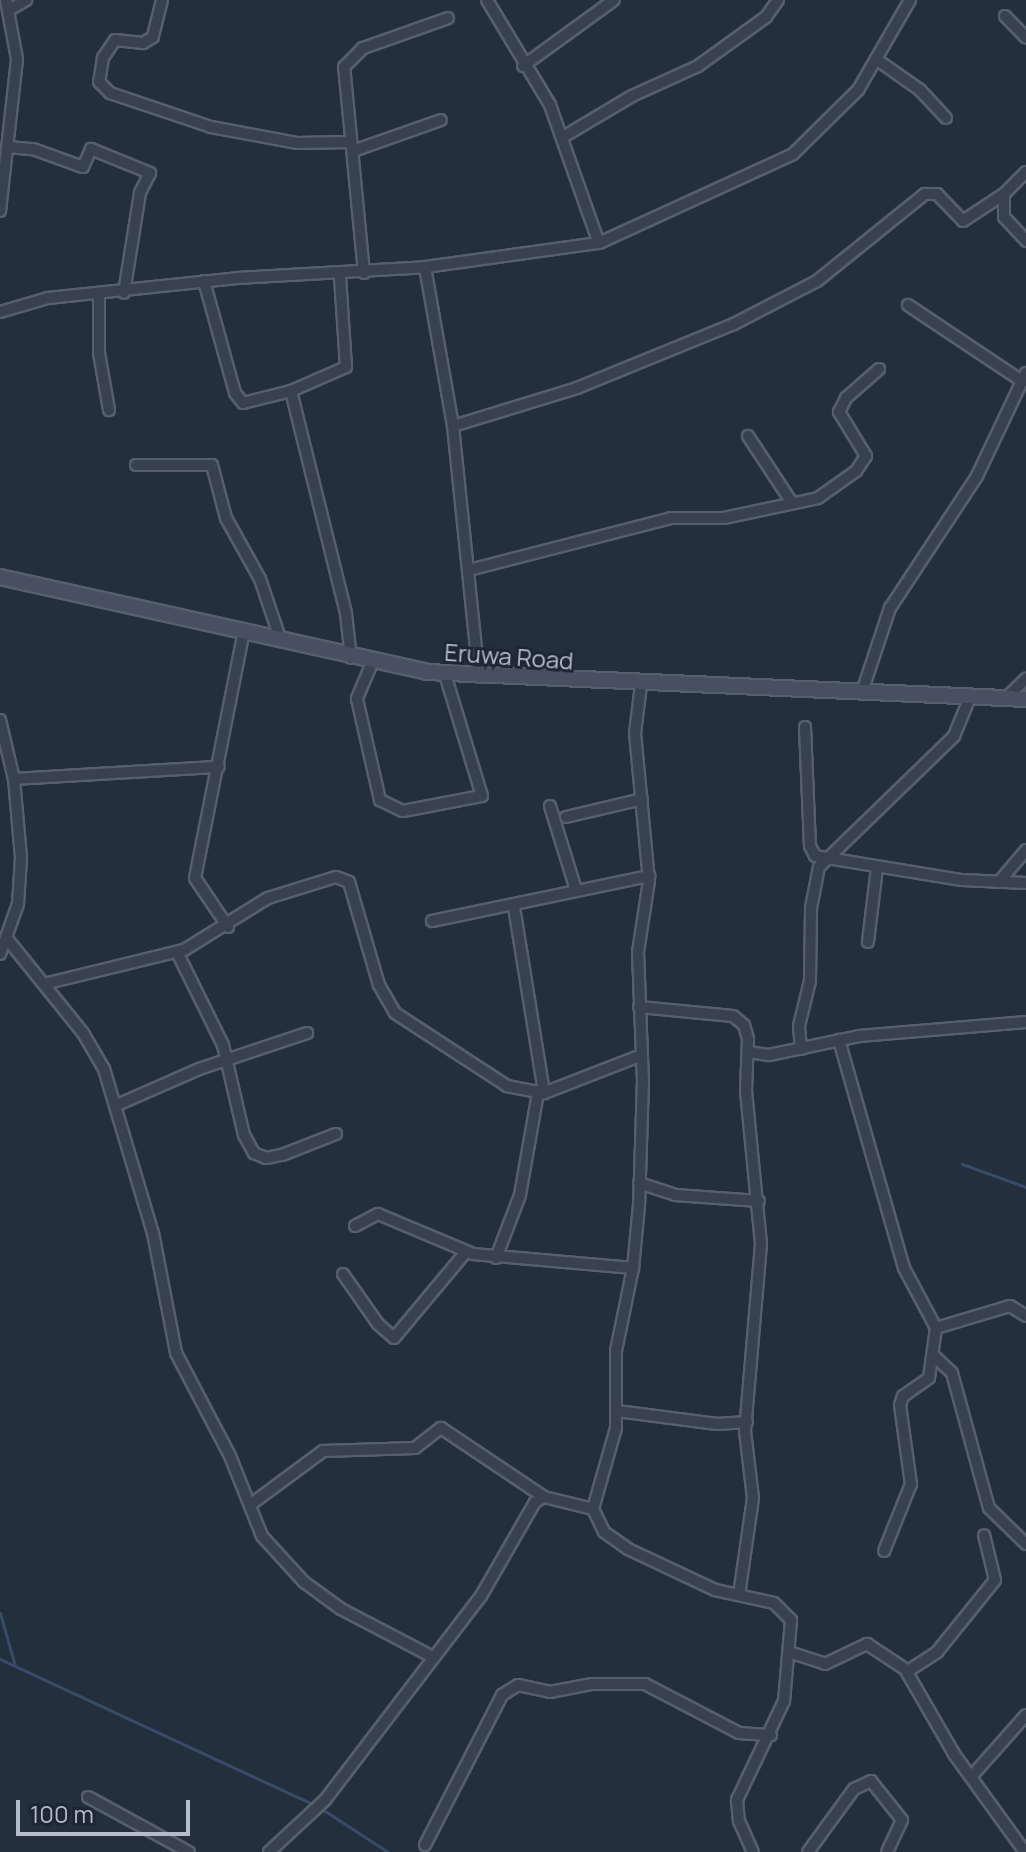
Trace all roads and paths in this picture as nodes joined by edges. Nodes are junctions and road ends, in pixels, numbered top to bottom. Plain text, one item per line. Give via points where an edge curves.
1 (26, 0) edge
2 (162, 0) edge
3 (487, 0) edge
4 (614, 0) edge
5 (778, 0) edge
6 (910, 0) edge
7 (8, 5) edge
8 (1005, 16) dead end
9 (448, 18) dead end
10 (1026, 38) edge
11 (876, 59) junction
12 (523, 66) junction
13 (946, 118) dead end
14 (441, 120) dead end
15 (563, 137) junction
16 (352, 146) junction
17 (8, 147) junction
18 (1026, 172) edge
19 (1004, 194) junction
20 (0, 211) edge
21 (1026, 241) edge
22 (599, 243) junction
23 (425, 267) junction
24 (364, 273) junction
25 (340, 276) junction
26 (204, 281) junction
27 (124, 293) junction
28 (99, 295) junction
29 (908, 305) dead end
30 (0, 312) edge
31 (879, 369) dead end
32 (1024, 383) edge
33 (291, 391) junction
34 (109, 410) dead end
35 (453, 426) junction
36 (748, 436) dead end
37 (136, 465) dead end
38 (792, 503) junction
39 (469, 570) junction
40 (0, 577) edge
41 (243, 635) junction
42 (282, 643) junction
43 (351, 659) junction
44 (372, 663) junction
45 (445, 674) junction
46 (479, 677) junction
47 (1026, 679) edge
48 (641, 685) junction
49 (862, 692) junction
50 (970, 697) junction
51 (1006, 698) junction
52 (1026, 699) edge
53 (0, 720) edge
54 (805, 727) dead end
55 (219, 767) junction
56 (14, 779) junction
57 (642, 799) junction
58 (550, 806) dead end
59 (566, 817) dead end
60 (1026, 850) edge
61 (825, 858) junction
62 (877, 868) junction
63 (649, 876) junction
64 (999, 882) junction
65 (1026, 883) edge
66 (576, 890) junction
67 (514, 907) junction
68 (432, 921) dead end
69 (228, 927) junction
70 (8, 940) junction
71 (868, 942) dead end
72 (177, 952) junction
73 (0, 954) edge
74 (44, 984) junction
75 (639, 1007) junction
76 (1026, 1022) edge
77 (307, 1033) dead end
78 (839, 1040) junction
79 (801, 1049) junction
80 (749, 1052) junction
81 (642, 1055) junction
82 (229, 1060) junction
83 (541, 1093) junction
84 (117, 1105) junction
85 (336, 1134) dead end
86 (639, 1183) junction
87 (759, 1201) junction
88 (355, 1226) dead end
89 (466, 1252) junction
90 (496, 1258) junction
91 (633, 1268) junction
92 (343, 1274) dead end
93 (1026, 1316) edge
94 (936, 1328) junction
95 (935, 1357) junction
96 (617, 1411) junction
97 (747, 1422) junction
98 (544, 1497) junction
99 (250, 1505) junction
100 (593, 1509) junction
101 (984, 1535) dead end
102 (1026, 1544) edge
103 (884, 1551) dead end
104 (739, 1595) junction
105 (792, 1653) junction
106 (433, 1657) junction
107 (908, 1671) junction
108 (1026, 1715) edge
109 (771, 1735) junction
110 (971, 1777) junction
111 (88, 1797) dead end
112 (425, 1845) dead end
113 (189, 1852) edge
114 (269, 1852) edge
115 (753, 1852) edge
116 (808, 1852) edge
117 (887, 1852) edge
118 (1025, 1852) edge

1 - 7 street
2 - 16 street via 153,37 143,43 115,40 103,58 99,82 110,93 211,127 297,143
3 - 12 street
4 - 12 street
5 - 15 street via 766,17 698,66 632,96
6 - 11 street
7 - 17 street via 17,59
8 - 10 street
9 - 16 street via 351,58 343,81
11 - 13 street via 920,90
11 - 22 street via 837,116 772,167
12 - 15 street
14 - 16 street
15 - 22 street
16 - 24 street
17 - 20 street
17 - 27 street via 33,149 83,167 91,149 150,173 140,193
18 - 19 street
19 - 21 street via 1004,217
19 - 35 street via 963,221 937,194 925,194 817,281 734,324 577,388
22 - 23 street
23 - 24 street
23 - 35 street
24 - 25 street
25 - 26 street
25 - 33 street via 348,363
26 - 27 street
26 - 33 street via 238,400
27 - 28 street
28 - 30 street via 48,298
28 - 34 street via 99,353
29 - 32 street
31 - 38 street via 846,398 839,412 866,448 863,461 828,492
32 - 49 street via 977,476 890,608
33 - 43 street via 346,614
35 - 39 street
36 - 38 street
37 - 42 street via 212,465 226,518 260,579
38 - 39 street via 724,518 671,518
39 - 46 street
40 - 41 main road, Eruwa Road
41 - 42 main road, Eruwa Road
41 - 55 street
42 - 43 main road, Eruwa Road
43 - 44 main road, Eruwa Road
44 - 45 main road, Eruwa Road
44 - 45 street via 357,699 380,800 403,811 482,796
45 - 46 main road, Eruwa Road
46 - 48 main road, Eruwa Road
47 - 51 street
48 - 49 main road, Eruwa Road
48 - 57 street via 635,733
49 - 50 main road, Eruwa Road
50 - 51 main road, Eruwa Road
50 - 61 street via 954,736
51 - 52 main road, Eruwa Road
53 - 56 street
54 - 61 street via 810,846 815,856
55 - 56 street
55 - 69 street via 195,878
56 - 70 street via 21,858 18,904
57 - 59 street
57 - 63 street
58 - 66 street
60 - 64 street
61 - 62 street
61 - 79 street via 811,908 812,961 799,1026
62 - 64 street
62 - 71 street
63 - 66 street
63 - 75 street via 638,952
64 - 65 street
66 - 67 street
67 - 68 street
67 - 83 street
69 - 72 street
69 - 83 street via 268,898 344,879 355,897 379,985 395,1013 507,1086
70 - 73 street
70 - 74 street
72 - 74 street
72 - 82 street
74 - 84 street via 83,1033
75 - 80 street via 733,1016 744,1025
75 - 81 street
76 - 78 street
77 - 82 street
78 - 79 street
78 - 94 street via 904,1268
79 - 80 street
80 - 87 street via 746,1091
81 - 83 street
81 - 86 street
82 - 84 street
82 - 85 street via 244,1135 260,1157 282,1155
83 - 90 street via 520,1195
84 - 99 street via 153,1233 176,1353
86 - 87 street via 675,1195
86 - 91 street
87 - 97 street
88 - 89 street via 385,1215
89 - 90 street
89 - 92 street via 394,1338
90 - 91 street
91 - 96 street via 616,1351
93 - 94 street via 1010,1306
94 - 95 street
95 - 102 street via 952,1373 989,1508
95 - 103 street via 929,1378 903,1396 911,1484
96 - 97 street via 717,1424
96 - 100 street
97 - 104 street via 753,1498
98 - 99 street via 441,1428 415,1448 323,1451
98 - 100 street
98 - 106 street via 535,1502 481,1596
99 - 106 street via 262,1536 304,1582 341,1609
100 - 104 street via 604,1532 628,1549 715,1590
101 - 107 street via 995,1580 937,1652
104 - 105 street via 787,1610
105 - 107 street via 825,1664 867,1644
105 - 109 street
106 - 114 street via 325,1800
107 - 110 street
108 - 110 street
109 - 112 street via 739,1733 645,1684 592,1684 550,1692 518,1685 502,1695
109 - 115 street via 737,1800 739,1821
110 - 118 street
111 - 113 street
116 - 117 street via 854,1789 871,1781 902,1820

